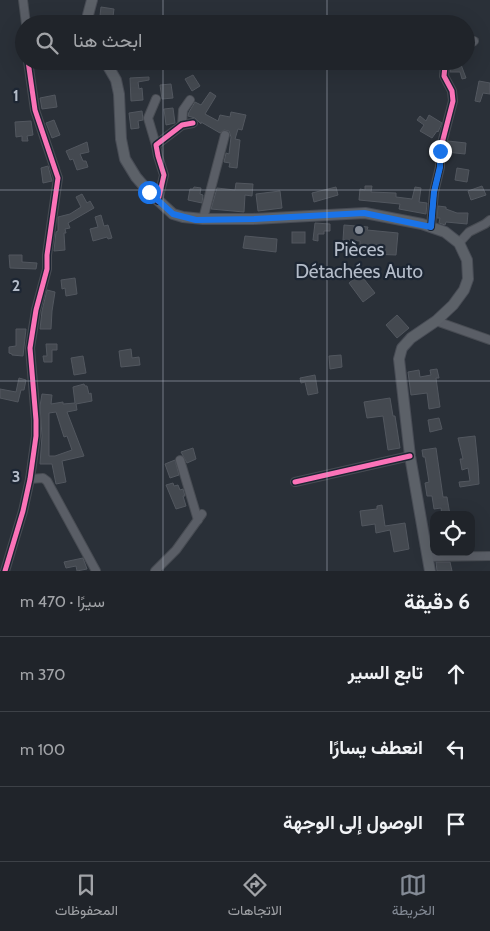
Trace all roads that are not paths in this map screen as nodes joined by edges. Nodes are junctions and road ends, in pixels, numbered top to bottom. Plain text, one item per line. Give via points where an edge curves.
1 (22, 0) edge
2 (92, 0) edge
3 (24, 15) edge
4 (88, 15) edge
5 (29, 70) edge
6 (110, 70) edge
7 (445, 70) edge
8 (156, 99) dead end
9 (190, 100) dead end
10 (193, 122) dead end
11 (182, 125) junction
12 (225, 135) dead end
13 (156, 146) junction
14 (158, 201) junction
15 (203, 219) junction
16 (490, 220) edge
17 (431, 227) junction
18 (459, 243) junction
19 (436, 321) junction
20 (490, 340) edge
21 (410, 456) junction
22 (180, 460) dead end
23 (30, 479) junction
24 (295, 482) dead end
25 (490, 556) edge
26 (427, 557) junction
27 (5, 571) edge
28 (96, 571) edge
29 (156, 571) edge
30 (430, 571) edge

1 - 3 street
2 - 4 main road
5 - 23 street via 35,110 58,178 47,269 30,341 36,436
6 - 14 main road via 119,94 125,159
7 - 17 street via 453,101 440,151
8 - 13 street via 148,118
9 - 11 street via 183,110
10 - 11 street
11 - 13 street
12 - 15 street
13 - 14 street via 164,175
14 - 15 main road via 173,214
15 - 17 main road via 364,213
16 - 18 street via 469,232
17 - 18 main road via 445,232
18 - 19 main road via 467,260 468,279 453,306
19 - 20 street
19 - 21 main road via 411,338 402,348 399,359
21 - 24 street
21 - 26 main road
22 - 29 street via 200,517
23 - 27 street
23 - 28 street via 48,480
25 - 26 street
26 - 30 main road

